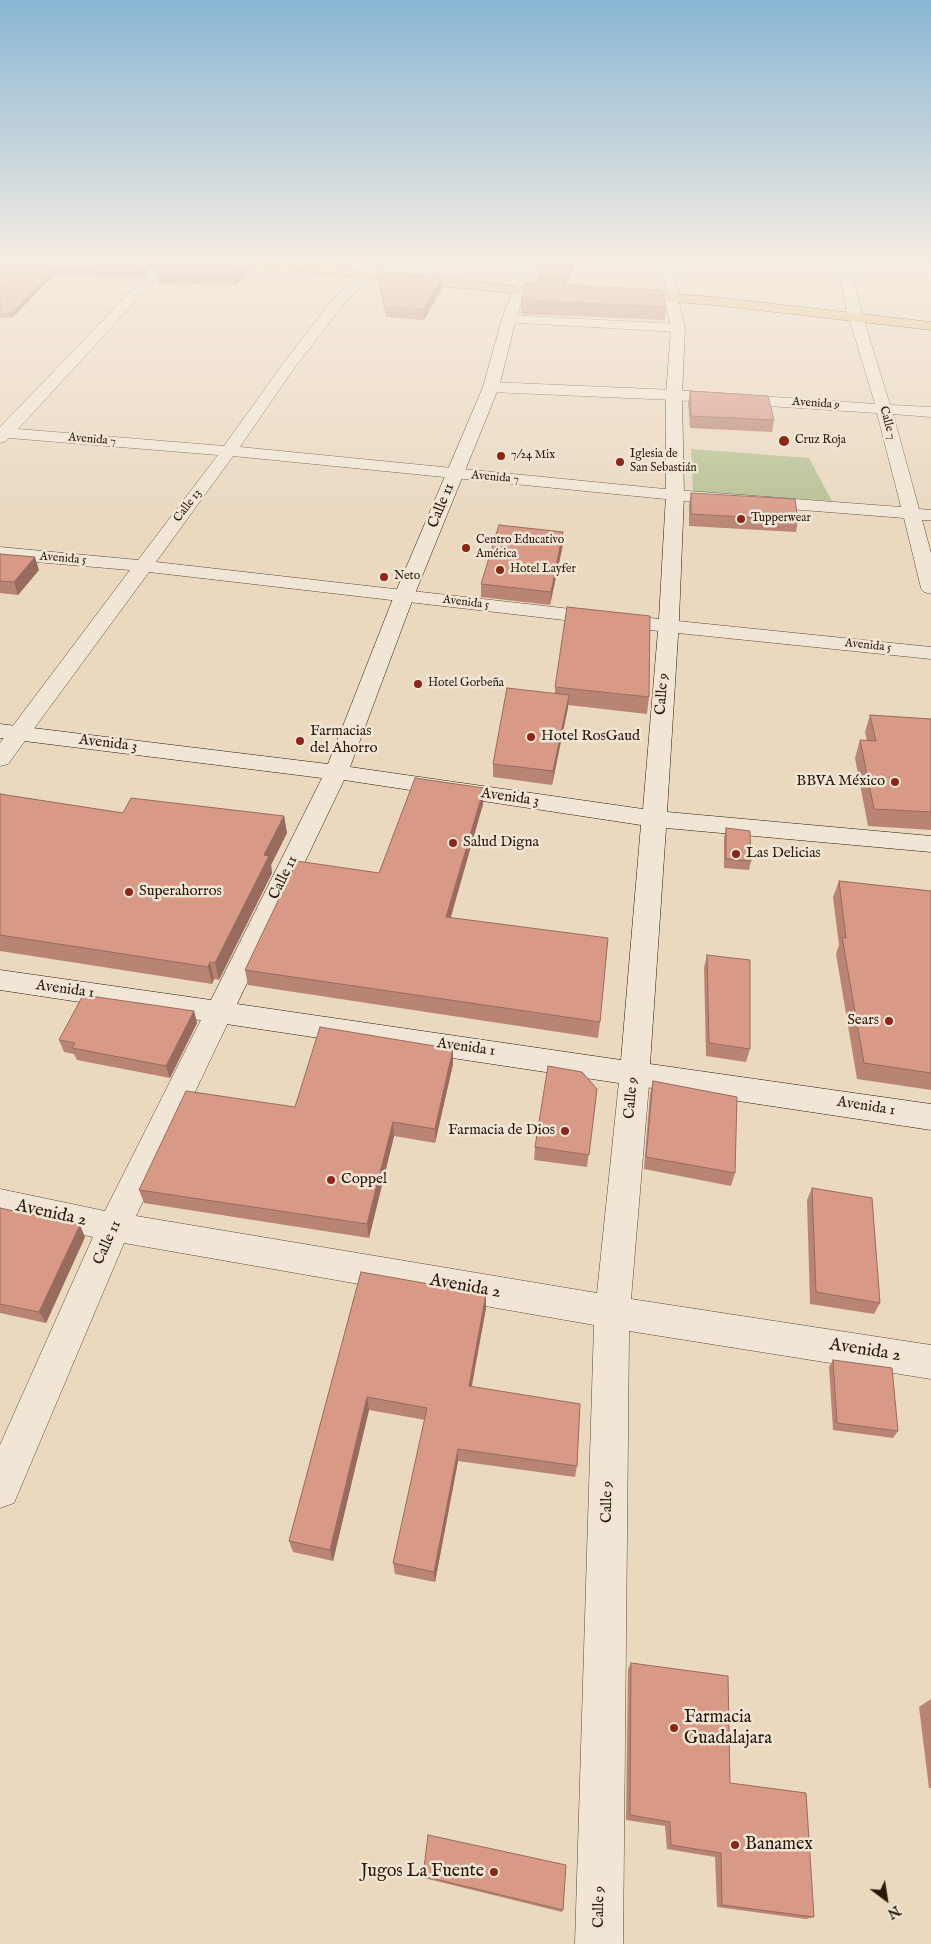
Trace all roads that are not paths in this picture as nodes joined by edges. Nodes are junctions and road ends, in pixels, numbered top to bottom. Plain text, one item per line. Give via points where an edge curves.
1 (81, 350) edge
2 (301, 350) edge
3 (500, 350) edge
4 (677, 350) edge
5 (866, 350) edge
6 (491, 387) junction
7 (674, 395) junction
8 (884, 409) junction
9 (931, 412) edge
10 (2, 434) edge
11 (229, 452) junction
12 (454, 474) junction
13 (675, 495) junction
14 (911, 514) junction
15 (931, 516) edge
16 (0, 553) edge
17 (144, 566) junction
18 (931, 588) edge
19 (404, 596) junction
20 (668, 626) junction
21 (931, 653) edge
22 (9, 732) edge
23 (0, 760) edge
24 (336, 772) junction
25 (654, 819) junction
26 (931, 844) edge
27 (0, 980) edge
28 (219, 1012) junction
29 (635, 1072) junction
30 (931, 1117) edge
31 (0, 1203) edge
32 (114, 1227) junction
33 (612, 1312) junction
34 (931, 1362) edge
35 (0, 1489) edge
36 (599, 1944) edge

1 - 10 street
2 - 11 street, Calle 13
3 - 6 street, Calle 11
4 - 7 street, Calle 9
5 - 8 street, Calle 7
6 - 7 street, Avenida 9
6 - 12 street, Calle 11
7 - 8 street, Avenida 9
7 - 13 street, Calle 9
8 - 9 street, Avenida 9
8 - 14 street, Calle 7
10 - 11 street, Avenida 7
11 - 12 street, Avenida 7
11 - 17 street, Calle 13
12 - 13 street, Avenida 7
12 - 19 street, Calle 11
13 - 14 street, Avenida 7
13 - 20 street, Calle 9
14 - 15 street, Avenida 7
14 - 18 street, Calle 7
16 - 17 street, Avenida 5
17 - 19 street, Avenida 5
17 - 22 street, Calle 13
19 - 20 street, Avenida 5
19 - 24 street, Calle 11
20 - 21 street, Avenida 5
20 - 25 street, Calle 9
22 - 23 street, Calle 13
22 - 24 street, Avenida 3
24 - 25 street, Avenida 3
24 - 28 street, Calle 11
25 - 26 street, Avenida 3
25 - 29 street, Calle 9
27 - 28 street, Avenida 1
28 - 29 street, Avenida 1
28 - 32 street, Calle 11
29 - 30 street, Avenida 1
29 - 33 street, Calle 9
31 - 32 street, Avenida 2
32 - 33 street, Avenida 2
32 - 35 street, Calle 11
33 - 34 street, Avenida 2
33 - 36 street, Calle 9

